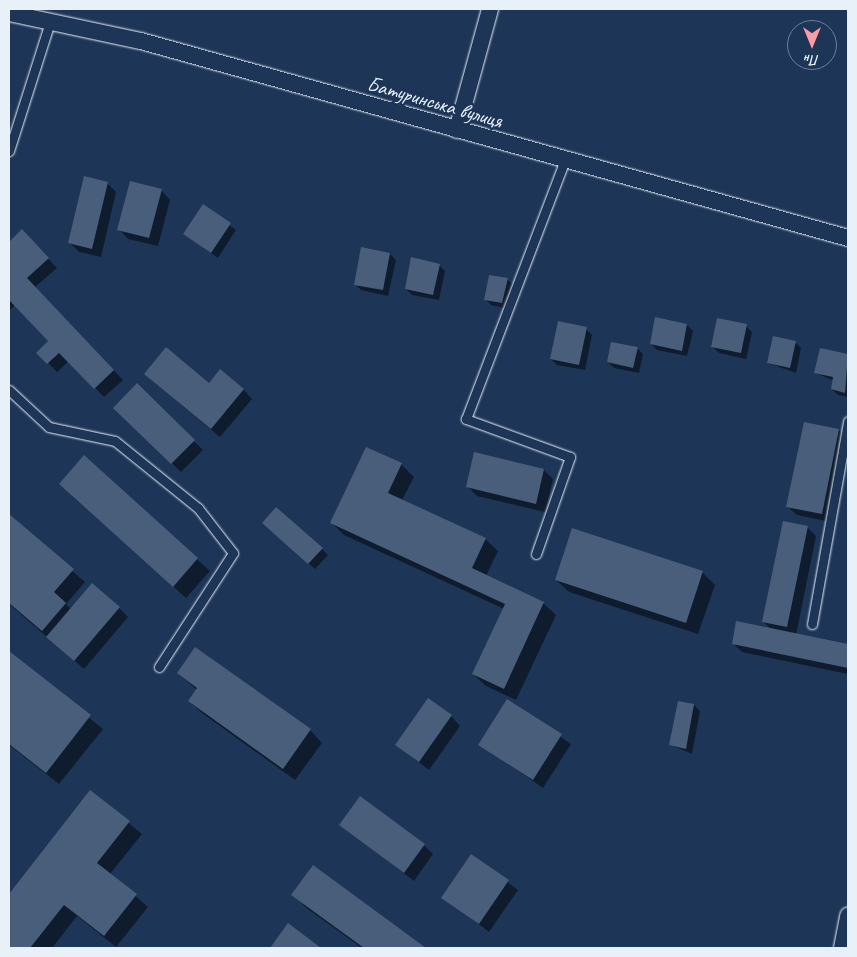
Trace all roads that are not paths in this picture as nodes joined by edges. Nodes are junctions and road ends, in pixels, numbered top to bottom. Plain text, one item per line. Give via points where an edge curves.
1 (490, 9) edge
2 (9, 13) edge
3 (50, 22) junction
4 (457, 130) junction
5 (9, 151) edge
6 (564, 162) junction
7 (848, 238) edge
8 (9, 390) edge
9 (848, 421) edge
10 (536, 554) dead end
11 (812, 624) dead end
12 (159, 667) dead end
13 (848, 916) edge
14 (842, 948) edge

1 - 4 street
2 - 3 street, Батуринська вулиця
3 - 4 street, Батуринська вулиця via 142,41
3 - 5 lane
4 - 6 street, Батуринська вулиця
6 - 7 street, Батуринська вулиця
6 - 10 lane via 466,419 570,457
8 - 12 lane via 50,428 115,440 198,508 233,553
9 - 11 lane
13 - 14 street

